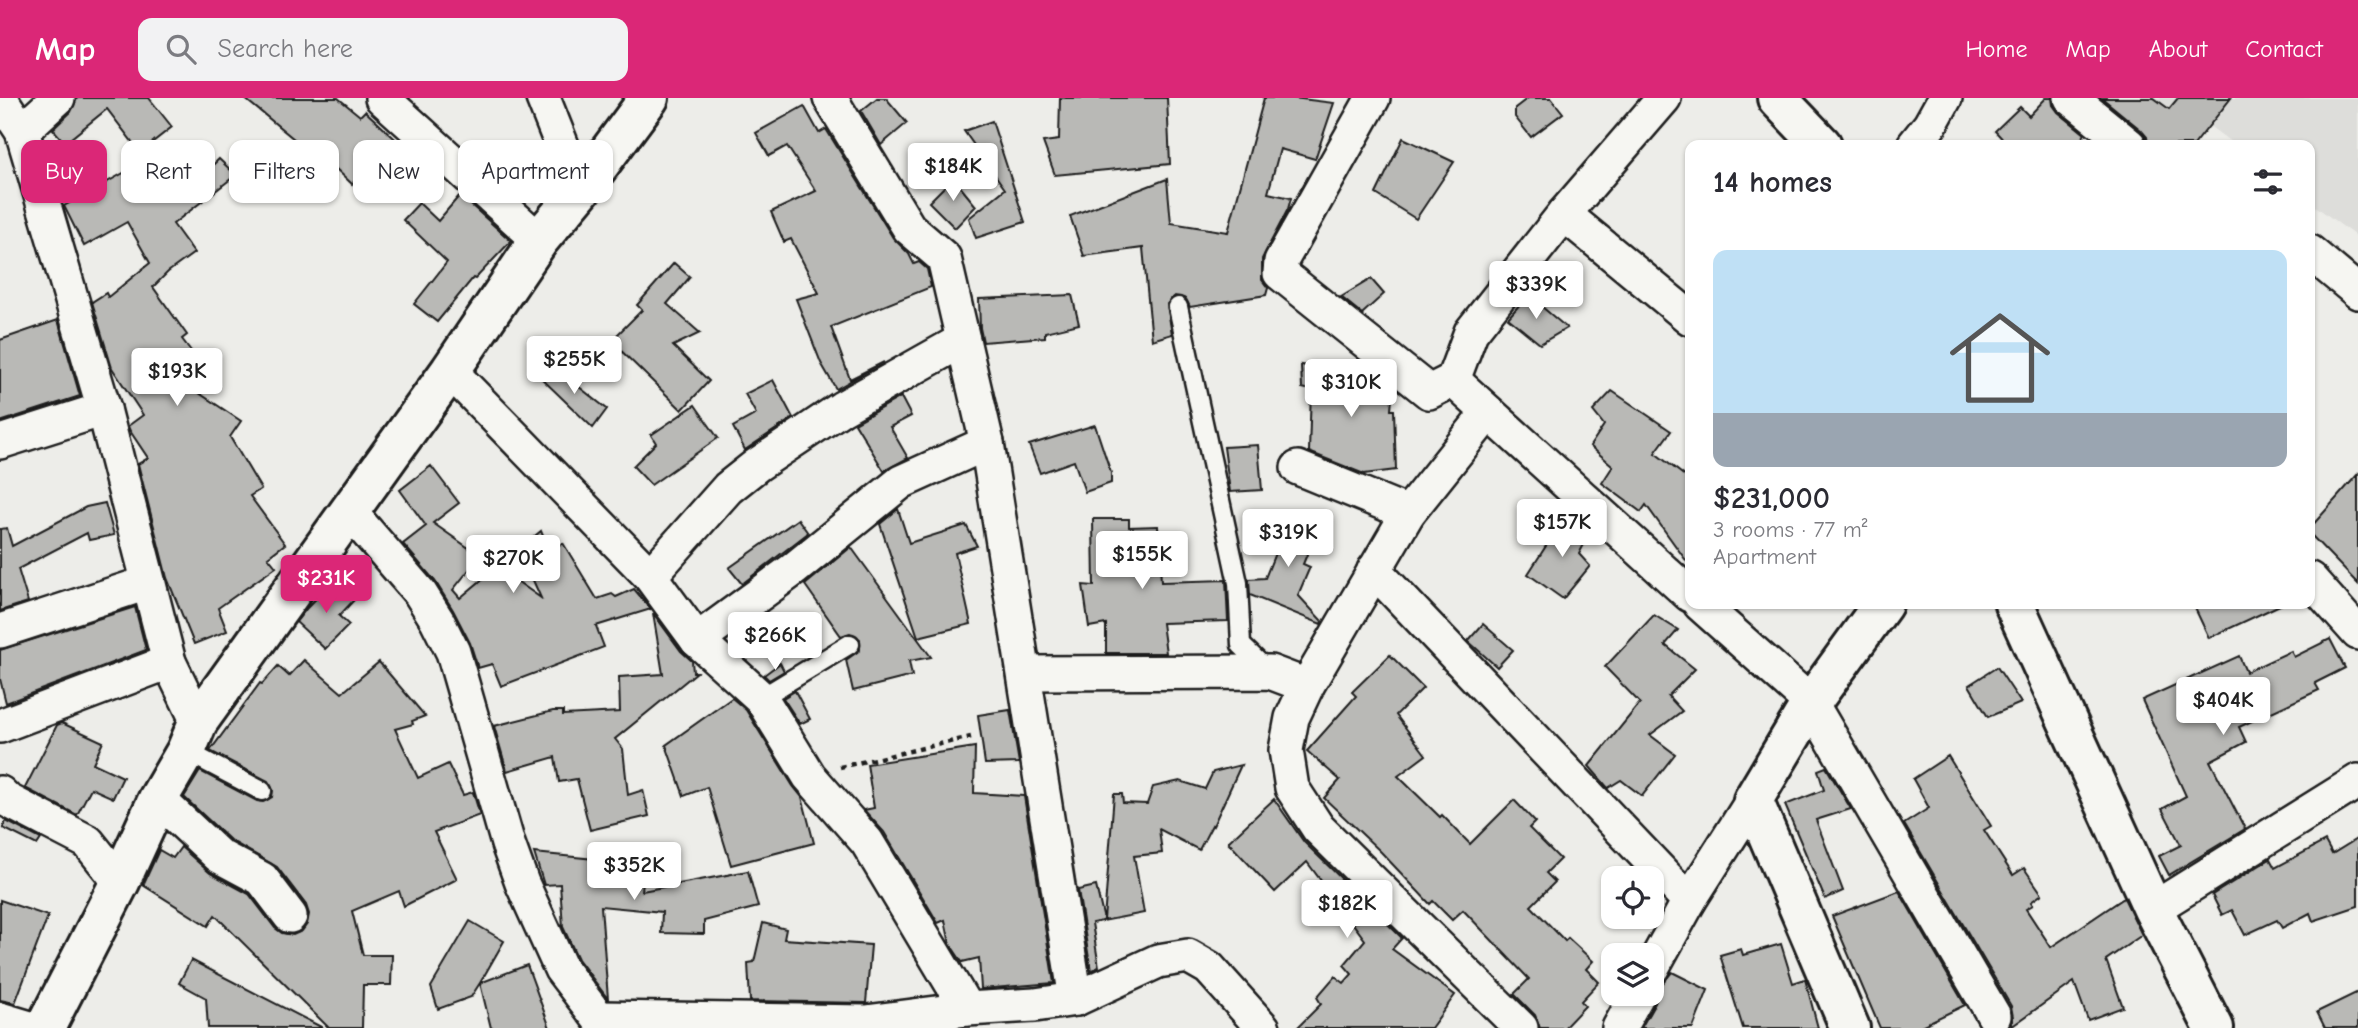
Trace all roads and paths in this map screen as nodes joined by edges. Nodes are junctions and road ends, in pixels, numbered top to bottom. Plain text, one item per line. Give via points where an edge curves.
1 (0, 98) edge
2 (58, 98) edge
3 (382, 98) edge
4 (543, 98) edge
5 (649, 98) edge
6 (830, 98) edge
7 (1373, 98) edge
8 (1664, 98) edge
9 (1777, 98) edge
10 (1945, 98) edge
11 (2071, 98) edge
12 (22, 131) junction
13 (560, 140) edge
14 (1817, 140) edge
15 (1918, 140) edge
16 (2123, 140) edge
17 (613, 147) edge
18 (570, 203) edge
19 (1564, 214) junction
20 (539, 240) junction
21 (2315, 256) edge
22 (2358, 292) edge
23 (1178, 307) dead end
24 (1685, 313) edge
25 (963, 340) junction
26 (450, 371) junction
27 (1453, 380) junction
28 (104, 409) junction
29 (1487, 414) junction
30 (0, 442) edge
31 (987, 443) junction
32 (1298, 468) dead end
33 (349, 512) junction
34 (1408, 513) junction
35 (1374, 570) junction
36 (650, 576) junction
37 (147, 583) junction
38 (2315, 585) edge
39 (1685, 591) edge
40 (1706, 609) edge
41 (1879, 609) edge
42 (2016, 609) edge
43 (0, 631) edge
44 (2358, 633) edge
45 (697, 640) junction
46 (850, 644) dead end
47 (169, 662) junction
48 (1270, 672) junction
49 (1025, 673) junction
50 (1307, 686) junction
51 (761, 698) junction
52 (1811, 703) junction
53 (0, 726) edge
54 (192, 736) junction
55 (971, 737) dead end
56 (809, 776) junction
57 (2358, 781) edge
58 (262, 791) dead end
59 (0, 793) edge
60 (158, 799) junction
61 (1753, 800) junction
62 (120, 882) junction
63 (1689, 901) junction
64 (2153, 909) junction
65 (290, 916) dead end
66 (1664, 946) edge
67 (1076, 999) junction
68 (1631, 1006) edge
69 (967, 1009) junction
70 (1037, 1016) edge
71 (1994, 1016) dead end
72 (0, 1019) edge
73 (602, 1023) edge
74 (30, 1028) edge
75 (45, 1028) edge
76 (1264, 1028) edge
77 (1521, 1028) edge
78 (1619, 1028) edge
79 (1850, 1028) edge
80 (2214, 1028) edge

1 - 12 street
2 - 12 street
3 - 20 street
4 - 13 street
5 - 17 street
6 - 25 street via 909,228 944,258
7 - 27 street via 1282,261 1280,274 1429,392
8 - 19 street
9 - 14 street
10 - 15 street
11 - 16 street
12 - 28 street
18 - 20 street
19 - 24 street
19 - 27 street via 1471,332
20 - 26 street
21 - 22 street
23 - 48 lane via 1238,583 1241,645
25 - 31 street
25 - 36 street via 842,408 757,465 728,488
26 - 33 street
26 - 36 street
27 - 29 street
28 - 30 street
28 - 37 street
29 - 34 street
29 - 39 street
31 - 45 street via 901,482
31 - 49 street
32 - 34 street
33 - 54 street
33 - 73 street via 420,593 453,652 522,883 561,970
34 - 35 street
35 - 50 street
35 - 63 street
36 - 45 street
37 - 43 street
37 - 47 street
38 - 44 street
40 - 52 street
41 - 52 street
42 - 64 street
45 - 51 street
46 - 51 lane
47 - 53 street
47 - 54 street
48 - 49 street
48 - 50 street
49 - 67 street
50 - 77 street via 1292,718 1286,750 1292,788 1318,828
51 - 56 street
52 - 61 street
52 - 71 street
54 - 58 lane
54 - 60 street
55 - 56 path
56 - 69 street via 867,842
57 - 64 street
59 - 62 street via 88,842
60 - 62 street
60 - 65 street via 219,856 262,878
61 - 63 street
61 - 79 street
62 - 75 street
63 - 66 street
64 - 80 street
67 - 70 street
67 - 76 street via 1158,961 1188,956 1209,968
68 - 78 street
69 - 70 street
69 - 73 street via 866,1022
72 - 74 street

